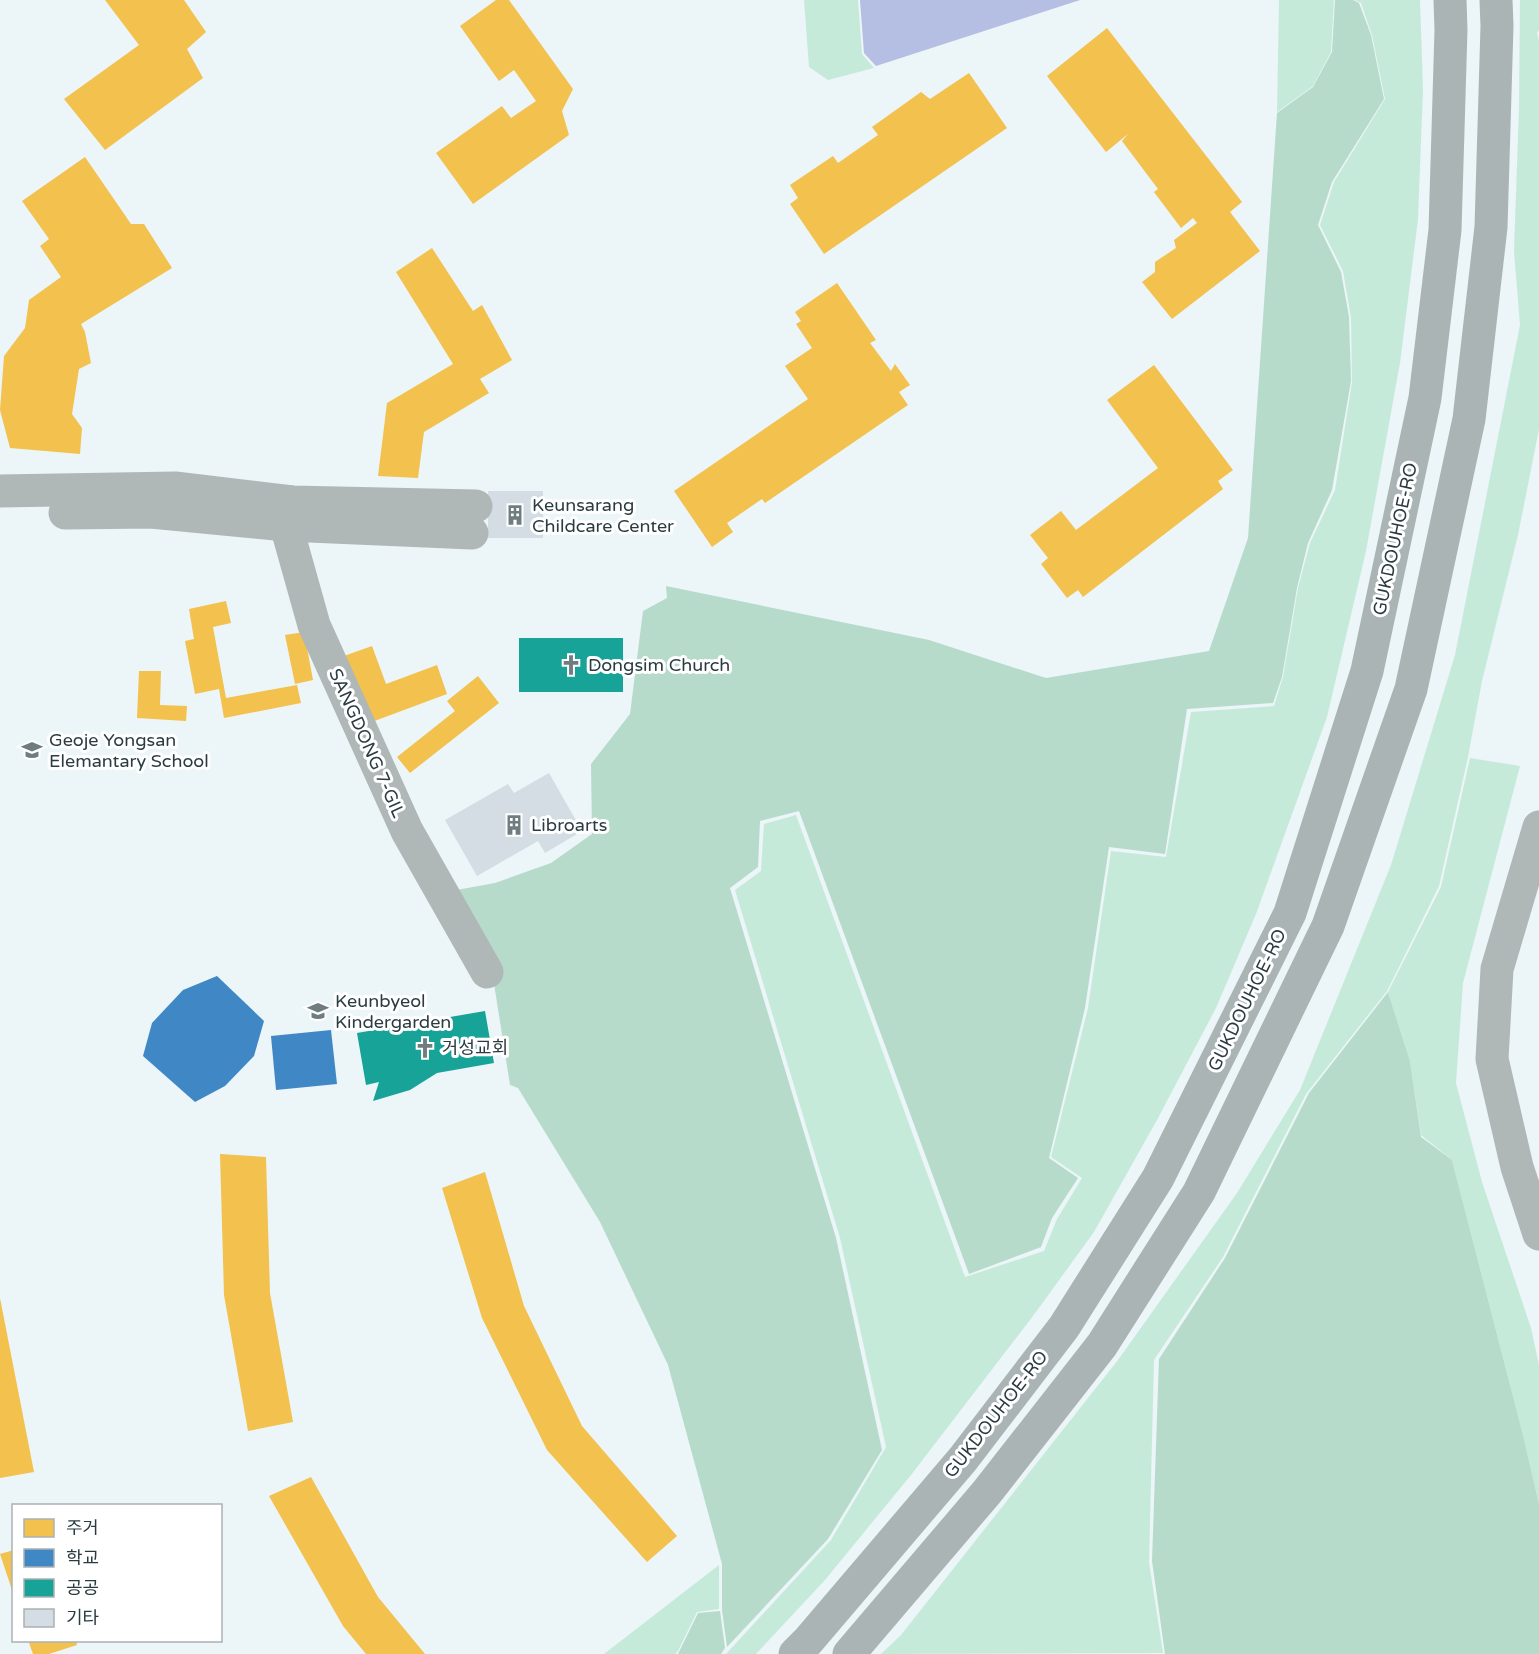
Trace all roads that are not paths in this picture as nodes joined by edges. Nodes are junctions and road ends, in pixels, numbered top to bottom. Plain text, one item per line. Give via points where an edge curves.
1 (1450, 0) edge
2 (1496, 0) edge
3 (0, 491) edge
4 (0, 513) edge
5 (289, 513) junction
6 (474, 520) dead end
7 (1539, 827) edge
8 (487, 972) dead end
9 (1539, 1234) edge
10 (795, 1654) edge
11 (849, 1654) edge

1 - 10 highway, GUKDOUHOE-RO via 1444,230 1425,398 1367,671 1290,913 1158,1178 1064,1327 963,1459
2 - 11 highway via 1491,227 1469,419 1411,689 1328,926 1199,1192 1102,1345 987,1492
3 - 5 street via 175,489
4 - 5 street
5 - 6 street
5 - 8 street, SANGDONG 7-GIL via 314,625 407,831
7 - 9 street via 1497,969 1492,1059

